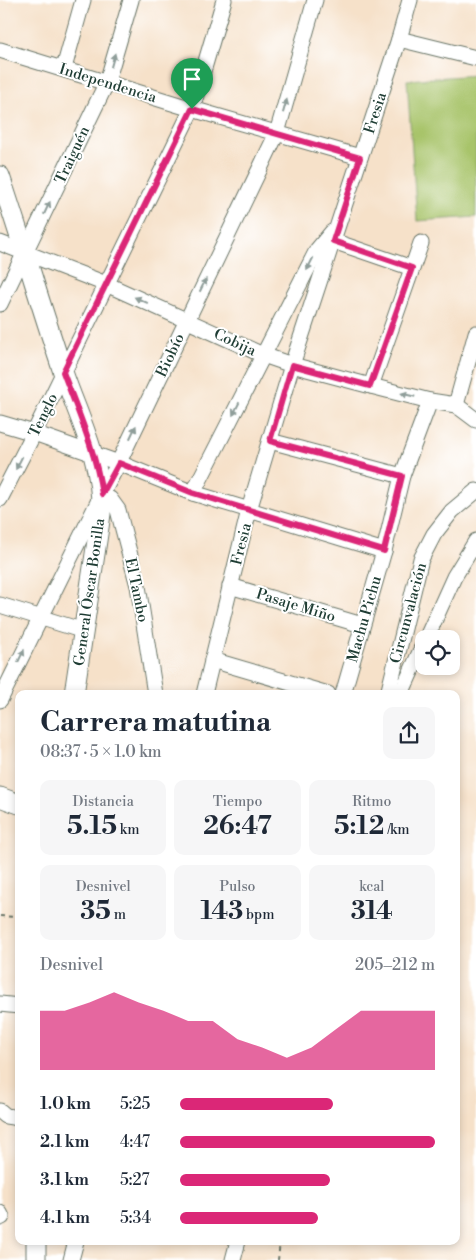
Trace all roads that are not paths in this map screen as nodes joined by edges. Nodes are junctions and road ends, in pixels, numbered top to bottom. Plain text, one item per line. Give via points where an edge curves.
1 (84, 0) edge
2 (131, 0) edge
3 (224, 0) edge
4 (315, 0) edge
5 (410, 0) edge
6 (399, 39) junction
7 (0, 50) edge
8 (476, 58) edge
9 (64, 68) junction
10 (107, 82) junction
11 (192, 109) junction
12 (277, 133) junction
13 (360, 158) junction
14 (0, 176) edge
15 (338, 225) junction
16 (333, 241) junction
17 (0, 243) edge
18 (421, 243) dead end
19 (26, 252) junction
20 (412, 268) junction
21 (106, 284) junction
22 (0, 304) edge
23 (186, 320) junction
24 (476, 333) edge
25 (263, 355) junction
26 (292, 365) junction
27 (63, 372) junction
28 (370, 386) junction
29 (430, 401) junction
30 (456, 405) junction
31 (476, 420) edge
32 (0, 423) edge
33 (34, 433) junction
34 (270, 441) junction
35 (93, 454) junction
36 (119, 463) junction
37 (402, 476) junction
38 (476, 491) edge
39 (193, 493) junction
40 (102, 494) junction
41 (0, 499) edge
42 (249, 510) junction
43 (476, 541) edge
44 (384, 551) junction
45 (230, 586) junction
46 (0, 605) edge
47 (40, 617) junction
48 (362, 625) junction
49 (84, 630) junction
50 (430, 630) edge
51 (212, 660) junction
52 (415, 663) edge
53 (75, 690) edge
54 (154, 690) edge
55 (205, 690) edge
56 (314, 690) edge
57 (344, 690) edge
58 (389, 690) edge
59 (403, 690) edge
60 (0, 700) edge
61 (0, 797) edge
62 (15, 803) edge
63 (0, 1004) edge
64 (15, 1006) edge
65 (0, 1111) edge
66 (15, 1117) edge
67 (36, 1245) edge
68 (75, 1245) edge
69 (237, 1245) edge
70 (36, 1260) edge
71 (71, 1260) edge
72 (233, 1260) edge

1 - 9 street
10 -> 2 street, Traiguén
3 - 11 street, Tenglo
12 -> 4 street, Biobío
5 - 6 street, Fresia
6 - 8 street
6 - 13 street, Fresia
7 - 9 street, Independencia
9 - 10 street, Independencia
10 - 11 street, Independencia
19 -> 10 street, Traiguén
11 - 12 street, Independencia
11 - 21 street, Tenglo
12 - 13 street, Independencia
23 -> 12 street, Biobío
13 - 15 street, Fresia
14 - 19 main road, General Óscar Bonilla
15 - 16 street, Fresia
15 -> 25 street, Fresia via 317,250
16 - 20 street
16 - 26 street, Fresia
17 - 19 street, Cobija
18 - 20 street
19 - 21 street, Cobija
19 - 22 street, Traiguén
19 - 27 main road, General Óscar Bonilla
20 - 28 street
23 -> 21 street, Cobija
21 - 27 street, Tenglo
23 - 25 street, Cobija
36 -> 23 street, Biobío
24 - 30 street
25 - 26 street, Cobija
25 -> 39 street, Fresia
26 - 28 street, Cobija
26 - 34 street, Fresia
27 - 33 street, Tenglo
27 - 35 main road, General Óscar Bonilla
29 -> 28 street, Cobija
29 - 30 street, Cobija
29 - 37 street, Machu Pichu
30 - 31 street, Cobija
32 - 33 street
33 - 35 street
33 -> 41 street, Tenglo
34 - 37 street
34 - 42 street, Fresia
35 - 36 street
35 - 40 main road, General Óscar Bonilla
36 - 39 street
36 - 40 street, Biobío
37 - 44 street, Machu Pichu
38 - 58 street, Circunvalación via 452,511 434,534 421,559
39 - 42 street
40 - 47 street, Biobío
40 - 49 main road, General Óscar Bonilla
40 - 54 street, El Tambo via 110,498 118,510 138,586
42 - 44 street
42 - 45 street, Fresia
43 - 50 street via 454,577
44 - 48 street, Machu Pichu
45 - 48 street, Pasaje Miño
45 - 51 street, Fresia
46 - 47 street
47 - 49 street
60 -> 47 street, Biobío
48 - 57 street, Machu Pichu
49 - 53 main road, General Óscar Bonilla
51 - 55 street, Fresia
51 - 56 street
52 - 59 street
61 - 62 main road
63 - 64 street
65 - 66 street
67 - 70 main road
68 - 71 street
69 - 72 street

